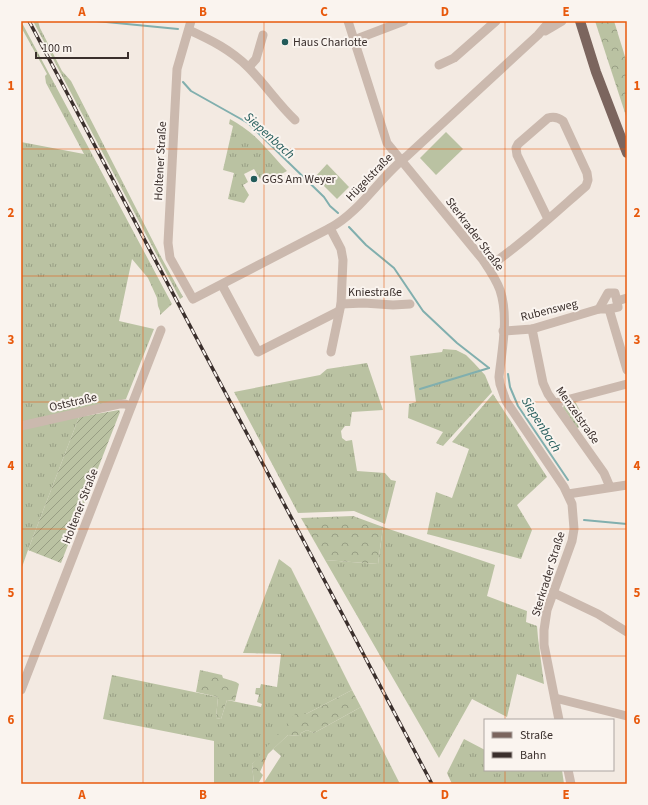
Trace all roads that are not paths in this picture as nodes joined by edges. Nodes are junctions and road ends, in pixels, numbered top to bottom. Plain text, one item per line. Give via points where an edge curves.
1 (348, 21) edge
2 (404, 21) edge
3 (496, 21) edge
4 (550, 21) edge
5 (562, 21) edge
6 (580, 21) edge
7 (486, 24) edge
8 (190, 25) edge
9 (263, 34) dead end
10 (538, 35) junction
11 (354, 40) junction
12 (439, 65) dead end
13 (249, 67) junction
14 (295, 120) dead end
15 (627, 153) edge
16 (401, 160) junction
17 (548, 219) junction
18 (330, 228) junction
19 (488, 267) junction
20 (222, 284) junction
21 (627, 298) edge
22 (193, 299) joint
23 (617, 301) junction
24 (410, 304) dead end
25 (340, 308) junction
26 (599, 309) junction
27 (609, 310) junction
28 (532, 329) junction
29 (161, 330) dead end
30 (503, 331) junction
31 (331, 352) dead end
32 (627, 370) edge
33 (627, 384) edge
34 (555, 403) junction
35 (131, 406) junction
36 (21, 426) edge
37 (627, 485) edge
38 (610, 488) junction
39 (568, 494) junction
40 (554, 594) junction
41 (627, 632) edge
42 (21, 690) edge
43 (554, 698) junction
44 (627, 716) edge
45 (559, 719) edge
46 (568, 771) edge
47 (571, 784) edge

1 - 11 street, Sterkrader Straße
2 - 11 street
3 - 7 street
4 - 10 street, Hügelstraße
5 - 10 street, Hügelstraße
6 - 15 main road via 596,72
7 - 12 street via 454,58
8 - 13 street
8 - 22 street, Holtener Straße via 177,69 168,243 170,258
9 - 13 street via 256,59
10 - 16 street, Hügelstraße
11 - 16 street, Sterkrader Straße via 387,143
13 - 14 street
16 - 18 street, Hügelstraße via 346,218
16 - 19 street, Sterkrader Straße
17 - 17 street via 586,186 588,180 563,121 552,116 516,148
17 - 19 street
18 - 20 street, Hügelstraße
18 - 25 street, Kniestraße via 341,249 343,260
19 - 30 street, Sterkrader Straße via 500,290 504,314
20 - 22 street, Hügelstraße
20 - 25 street via 258,352
21 - 23 street
23 - 26 street via 615,293 608,293
23 - 27 street via 618,307
24 - 25 street, Kniestraße via 364,302
25 - 31 street, Kniestraße
26 - 27 street, Rubensweg
26 - 28 street, Rubensweg
27 - 32 street
28 - 30 street, Rubensweg
28 - 34 street, Menzelstraße via 543,383
29 - 35 street, Holtener Straße
30 - 39 street, Sterkrader Straße via 499,377 506,401
33 - 34 street
34 - 38 street, Menzelstraße via 604,473
35 - 36 street, Oststraße via 119,404
35 - 42 street, Holtener Straße
37 - 38 street
38 - 39 street
39 - 40 street, Sterkrader Straße via 572,504 574,529
40 - 41 street via 598,614
40 - 43 street, Sterkrader Straße via 547,610 544,630 544,645
43 - 44 street
43 - 45 street, Sterkrader Straße
46 - 47 street

